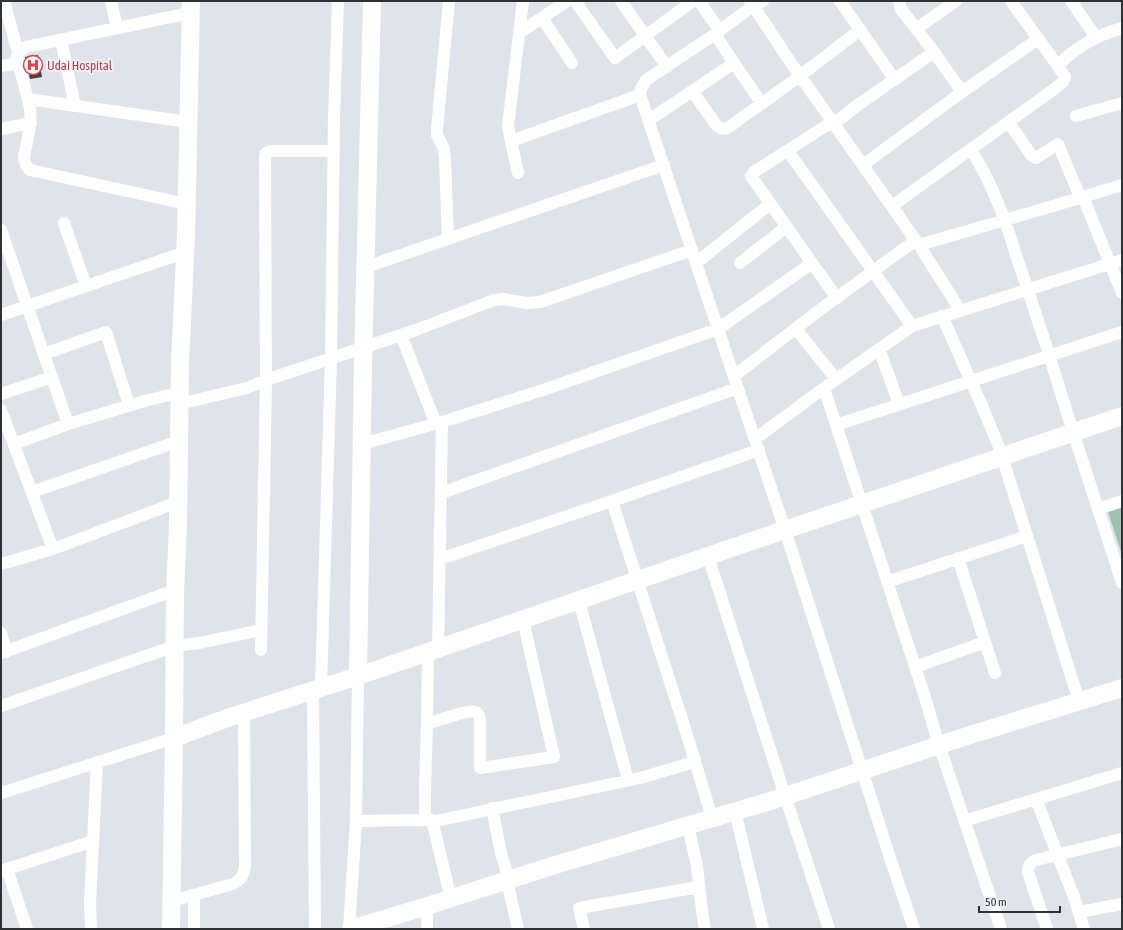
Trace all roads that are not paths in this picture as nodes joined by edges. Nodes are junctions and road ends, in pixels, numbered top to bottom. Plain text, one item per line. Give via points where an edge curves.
1 (4, 1) edge
2 (111, 1) edge
3 (338, 1) edge
4 (372, 1) edge
5 (449, 1) edge
6 (523, 1) edge
7 (567, 1) edge
8 (575, 1) edge
9 (621, 1) edge
10 (693, 1) edge
11 (700, 1) edge
12 (840, 1) edge
13 (956, 1) edge
14 (1011, 1) edge
15 (1071, 1) edge
16 (755, 3) edge
17 (898, 4) edge
18 (191, 7) edge
19 (542, 18) junction
20 (117, 28) junction
21 (1122, 28) edge
22 (916, 29) junction
23 (860, 30) junction
24 (718, 32) junction
25 (519, 33) junction
26 (645, 36) junction
27 (1096, 38) junction
28 (1038, 39) junction
29 (61, 40) junction
30 (934, 52) junction
31 (18, 58) junction
32 (572, 63) dead end
33 (734, 63) junction
34 (1, 66) edge
35 (1058, 66) junction
36 (667, 67) junction
37 (800, 76) junction
38 (894, 80) junction
39 (692, 91) junction
40 (962, 92) junction
41 (640, 95) junction
42 (28, 99) junction
43 (1122, 103) edge
44 (762, 104) junction
45 (75, 106) junction
46 (1076, 116) dead end
47 (648, 120) junction
48 (188, 122) junction
49 (31, 123) junction
50 (833, 123) junction
51 (1009, 123) junction
52 (1, 129) edge
53 (511, 141) junction
54 (788, 150) junction
55 (971, 150) junction
56 (334, 151) junction
57 (664, 164) junction
58 (863, 165) junction
59 (518, 173) dead end
60 (1122, 185) edge
61 (1082, 197) junction
62 (187, 204) junction
63 (770, 204) junction
64 (892, 206) junction
65 (1005, 220) junction
66 (64, 223) dead end
67 (786, 227) junction
68 (2, 234) edge
69 (448, 238) junction
70 (918, 242) junction
71 (692, 250) junction
72 (186, 252) junction
73 (1122, 260) edge
74 (696, 263) junction
75 (740, 263) dead end
76 (812, 263) junction
77 (1110, 264) junction
78 (366, 267) junction
79 (874, 271) junction
80 (86, 286) junction
81 (1028, 290) junction
82 (1122, 293) edge
83 (837, 298) junction
84 (27, 306) junction
85 (960, 310) junction
86 (1, 315) edge
87 (942, 316) junction
88 (912, 326) junction
89 (718, 329) junction
90 (796, 329) junction
91 (1122, 332) edge
92 (401, 335) junction
93 (364, 348) junction
94 (879, 349) junction
95 (44, 354) junction
96 (1049, 355) junction
97 (331, 359) junction
98 (734, 376) junction
99 (52, 377) junction
100 (836, 379) junction
101 (266, 380) junction
102 (970, 381) junction
103 (738, 388) junction
104 (824, 388) junction
105 (1, 394) edge
106 (179, 398) junction
107 (899, 404) junction
108 (129, 405) junction
109 (1, 410) edge
110 (1122, 416) edge
111 (439, 423) junction
112 (68, 424) junction
113 (836, 425) junction
114 (1073, 434) junction
115 (755, 439) junction
116 (179, 441) junction
117 (14, 444) junction
118 (362, 444) junction
119 (758, 450) junction
120 (1002, 457) junction
121 (32, 492) junction
122 (441, 493) junction
123 (612, 501) junction
124 (1122, 501) edge
125 (178, 502) junction
126 (862, 504) junction
127 (1098, 509) junction
128 (785, 530) junction
129 (1027, 536) junction
130 (53, 549) junction
131 (708, 556) junction
132 (440, 558) junction
133 (958, 558) junction
134 (1, 564) edge
135 (637, 580) junction
136 (887, 582) junction
137 (1122, 583) edge
138 (175, 591) junction
139 (578, 601) junction
140 (523, 620) junction
141 (261, 630) junction
142 (1, 633) edge
143 (985, 642) junction
144 (175, 646) junction
145 (261, 650) dead end
146 (434, 650) junction
147 (3, 653) edge
148 (915, 667) junction
149 (995, 673) dead end
150 (358, 676) junction
151 (1122, 688) edge
152 (317, 690) junction
153 (1079, 701) junction
154 (1, 706) edge
155 (244, 713) junction
156 (427, 724) junction
157 (174, 738) junction
158 (939, 745) junction
159 (97, 762) junction
160 (695, 762) junction
161 (862, 770) junction
162 (1122, 773) edge
163 (628, 780) junction
164 (1, 793) edge
165 (785, 796) junction
166 (1036, 799) junction
167 (492, 808) junction
168 (735, 811) junction
169 (712, 818) junction
170 (429, 820) junction
171 (356, 821) junction
172 (964, 821) junction
173 (688, 826) junction
174 (1122, 839) edge
175 (93, 841) junction
176 (1057, 855) junction
177 (4, 870) edge
178 (508, 880) junction
179 (699, 887) junction
180 (194, 895) junction
181 (451, 899) junction
182 (172, 901) junction
183 (1122, 904) edge
184 (427, 906) junction
185 (1078, 912) junction
186 (27, 929) edge
187 (91, 929) edge
188 (172, 929) edge
189 (194, 929) edge
190 (315, 929) edge
191 (350, 929) edge
192 (427, 929) edge
193 (518, 929) edge
194 (584, 929) edge
195 (705, 929) edge
196 (763, 929) edge
197 (829, 929) edge
198 (914, 929) edge
199 (1001, 929) edge
200 (1047, 929) edge
201 (1084, 929) edge

1 - 31 street
2 - 20 street
3 - 56 street
4 - 78 street
5 - 69 street via 437,129 444,149
6 - 25 street
7 - 19 street
8 - 26 street via 615,58
9 - 26 street
10 - 26 street
11 - 24 street
12 - 23 street
13 - 22 street
14 - 28 street
15 - 27 street
16 - 24 street
16 - 37 street
17 - 22 street
18 - 20 street
18 - 48 street
19 - 25 street
19 - 32 street
20 - 29 street
21 - 27 street via 1106,32
22 - 30 street
23 - 37 street
23 - 38 street
24 - 33 street
24 - 36 street
25 - 53 street via 508,126
26 - 36 street
27 - 35 street via 1066,57
28 - 35 street
28 - 40 street
29 - 31 street via 26,47
29 - 45 street
30 - 38 street
30 - 40 street
31 - 34 street
31 - 42 street
33 - 39 street
33 - 44 street
35 - 51 street via 1065,77 1063,82
36 - 41 street via 646,80
37 - 44 street
37 - 50 street
38 - 50 street
39 - 44 street via 717,126 722,129 729,127
39 - 47 street
40 - 58 street
41 - 47 street
41 - 53 street
42 - 45 street
42 - 49 street
43 - 46 street
45 - 48 street
47 - 57 street
48 - 62 street
49 - 52 street
49 - 62 street via 24,157 26,167 30,170
50 - 54 street
50 - 58 street
51 - 55 street
51 - 61 street via 1036,158 1058,144
53 - 59 street
54 - 63 street via 751,176
54 - 79 street
55 - 64 street
55 - 65 street via 988,179
56 - 97 street
56 - 101 street via 270,151 265,156
57 - 69 street
57 - 71 street
58 - 64 street
60 - 61 street
61 - 65 street
61 - 77 street
62 - 72 street
63 - 67 street
63 - 74 street
64 - 70 street
65 - 70 street
65 - 81 street
66 - 80 street
67 - 75 street
67 - 76 street
68 - 84 street
69 - 78 street
70 - 79 street
70 - 85 street
71 - 74 street
71 - 92 street via 540,302 494,300
72 - 80 street
72 - 106 street
73 - 77 street
74 - 89 street
76 - 83 street
76 - 89 street
77 - 81 street
77 - 82 street
78 - 93 street
79 - 83 street
79 - 88 street
80 - 84 street
81 - 85 street
81 - 96 street
83 - 90 street
84 - 86 street
84 - 95 street
85 - 87 street
87 - 88 street
87 - 102 street
88 - 94 street
89 - 98 street
89 - 111 street
90 - 98 street
90 - 100 street
91 - 96 street
92 - 93 street
92 - 111 street
93 - 97 street
93 - 118 street
94 - 100 street
94 - 107 street
95 - 99 street
95 - 108 street via 106,332
96 - 102 street
96 - 114 street
97 - 101 street
97 - 152 street
98 - 103 street
99 - 105 street
99 - 112 street
100 - 104 street
101 - 106 street via 247,388
101 - 141 street
102 - 107 street
102 - 120 street
103 - 115 street
103 - 122 street
104 - 113 street
104 - 115 street
106 - 108 street via 148,400
106 - 116 street
107 - 113 street
108 - 112 street
109 - 117 street
110 - 114 street
111 - 118 street
111 - 122 street
112 - 117 street
113 - 126 street
114 - 120 street
114 - 127 street
115 - 119 street
116 - 121 street
116 - 125 street
117 - 121 street
118 - 150 street
119 - 123 street
119 - 128 street
120 - 126 street
120 - 129 street
121 - 130 street
122 - 132 street
123 - 132 street
123 - 135 street
124 - 127 street
125 - 130 street
125 - 138 street
126 - 128 street
126 - 136 street
127 - 137 street
128 - 131 street
128 - 161 street
129 - 133 street
129 - 153 street
130 - 134 street
131 - 135 street
131 - 165 street
132 - 146 street
133 - 136 street
133 - 143 street
135 - 139 street
135 - 160 street
136 - 148 street
138 - 144 street
138 - 147 street
139 - 140 street
139 - 163 street
140 - 146 street
140 - 156 street via 554,757 480,768 479,714 468,712
141 - 144 street
141 - 145 street
142 - 147 street
143 - 148 street
143 - 149 street
144 - 154 street
144 - 157 street
146 - 150 street
146 - 156 street
148 - 158 street
150 - 152 street
150 - 171 street
151 - 153 street
152 - 155 street
152 - 190 street
153 - 158 street
155 - 157 street
155 - 180 street via 243,876 233,884
156 - 170 street via 425,790
157 - 159 street
157 - 182 street
158 - 161 street
158 - 172 street
159 - 164 street
159 - 175 street
160 - 163 street
160 - 169 street
161 - 165 street
161 - 198 street
162 - 166 street
163 - 167 street
165 - 168 street
165 - 197 street
166 - 172 street
166 - 176 street
167 - 170 street via 436,821
167 - 178 street
168 - 169 street
168 - 196 street
169 - 173 street
170 - 171 street
170 - 181 street
171 - 191 street
172 - 199 street
173 - 178 street
173 - 179 street
174 - 176 street
175 - 177 street
175 - 187 street
176 - 185 street
176 - 200 street via 1036,860 1028,867
177 - 186 street
178 - 181 street
178 - 193 street
179 - 194 street via 579,908
179 - 195 street
180 - 182 street
180 - 189 street
181 - 184 street
182 - 188 street
183 - 185 street
184 - 191 street
184 - 192 street
185 - 201 street

